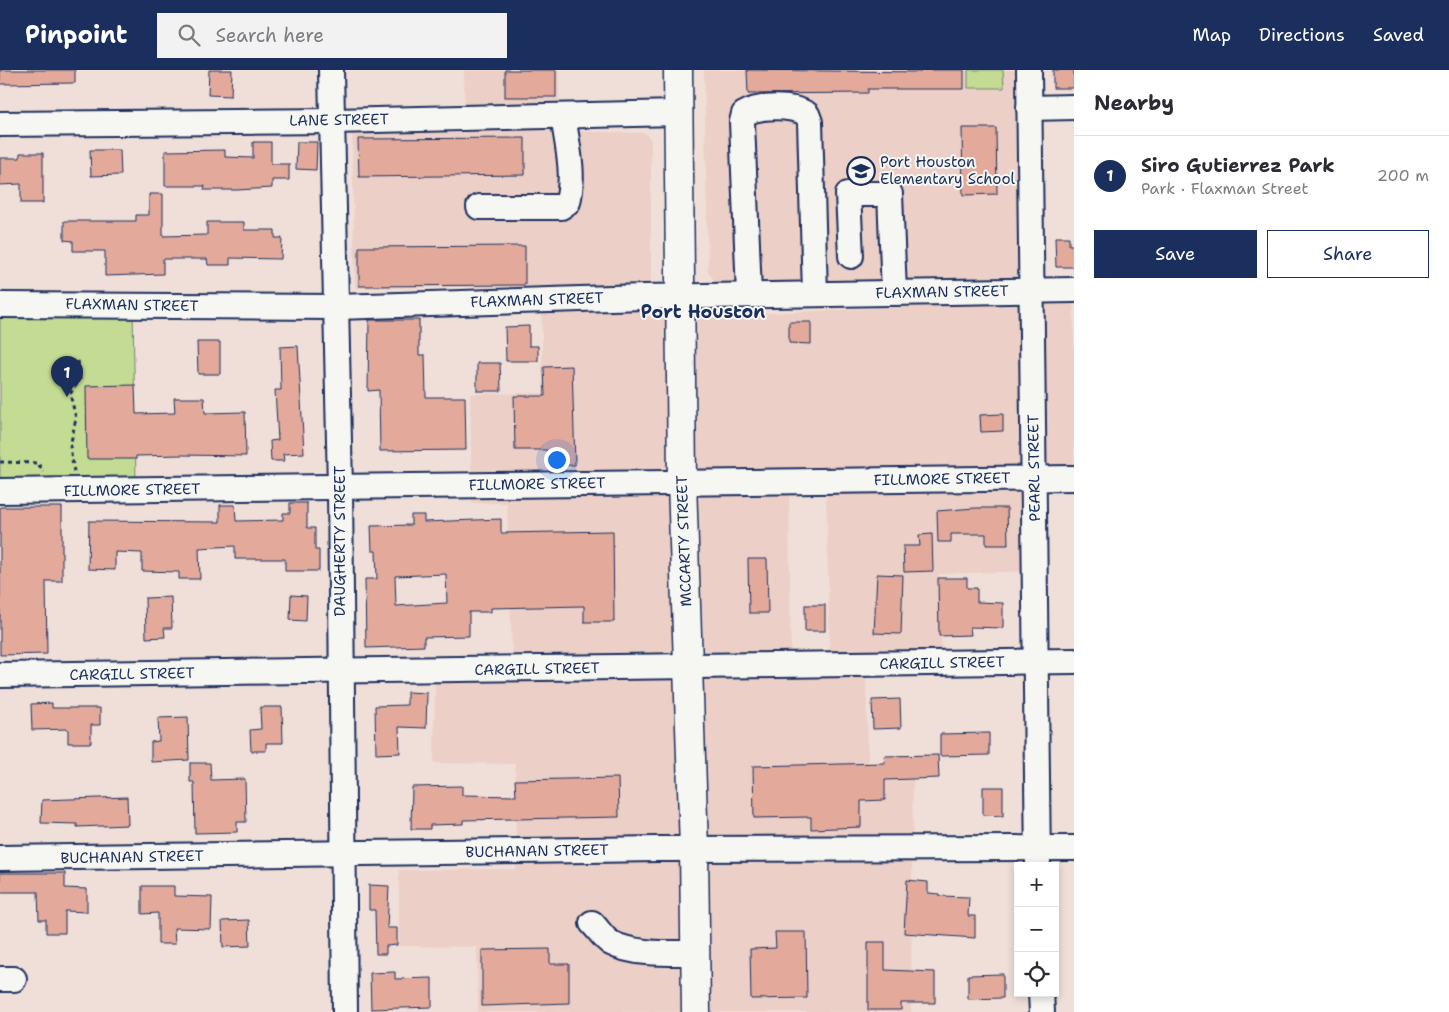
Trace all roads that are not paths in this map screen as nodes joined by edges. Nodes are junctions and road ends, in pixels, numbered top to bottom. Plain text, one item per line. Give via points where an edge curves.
1 (331, 70) edge
2 (678, 70) edge
3 (1029, 70) edge
4 (1074, 107) edge
5 (1029, 108) junction
6 (678, 113) junction
7 (562, 116) junction
8 (333, 121) junction
9 (0, 124) edge
10 (479, 207) dead end
11 (851, 256) dead end
12 (1032, 290) junction
13 (1074, 290) edge
14 (894, 293) junction
15 (749, 294) junction
16 (815, 294) junction
17 (678, 297) junction
18 (0, 305) edge
19 (337, 307) junction
20 (1035, 478) junction
21 (1074, 478) edge
22 (682, 482) junction
23 (340, 488) junction
24 (0, 491) edge
25 (1074, 661) edge
26 (1035, 662) junction
27 (688, 667) junction
28 (341, 671) junction
29 (0, 676) edge
30 (1074, 848) edge
31 (694, 849) junction
32 (344, 854) junction
33 (1038, 857) edge
34 (0, 858) edge
35 (592, 923) dead end
36 (696, 952) junction
37 (1041, 997) edge
38 (345, 1012) edge
39 (696, 1012) edge
40 (1042, 1012) edge

1 - 8 street, DAUGHERTY STREET
2 - 6 main road, MCCARTY STREET
3 - 5 street, PEARL STREET
4 - 5 street
5 - 12 street, PEARL STREET
6 - 7 street, LANE STREET
6 - 17 main road, MCCARTY STREET
7 - 8 street, LANE STREET
7 - 10 street via 570,167 568,202 561,207
8 - 9 street, LANE STREET
8 - 19 street, DAUGHERTY STREET
11 - 14 street via 848,194 890,194
12 - 13 street, FLAXMAN STREET
12 - 14 street, FLAXMAN STREET
12 - 20 street, PEARL STREET
14 - 16 street, FLAXMAN STREET
15 - 16 street, FLAXMAN STREET
15 - 16 street via 742,122 744,114 751,110 789,108 807,114 810,122
15 - 17 street, FLAXMAN STREET
17 - 19 street, FLAXMAN STREET
17 - 22 main road, MCCARTY STREET
18 - 19 street, FLAXMAN STREET
19 - 23 street, DAUGHERTY STREET
20 - 21 street, FILLMORE STREET
20 - 22 street, FILLMORE STREET
20 - 26 street, PEARL STREET
22 - 23 street, FILLMORE STREET
22 - 27 main road, MCCARTY STREET
23 - 24 street, FILLMORE STREET via 73,477
23 - 28 street, DAUGHERTY STREET
25 - 26 street, CARGILL STREET
26 - 27 street, CARGILL STREET
26 - 33 street, PEARL STREET
27 - 28 street, CARGILL STREET
27 - 31 main road, MCCARTY STREET
28 - 29 street, CARGILL STREET
28 - 32 street, DAUGHERTY STREET
30 - 33 street, BUCHANAN STREET
31 - 32 street, BUCHANAN STREET
31 - 33 street, BUCHANAN STREET
31 - 36 main road, MCCARTY STREET
32 - 34 street, BUCHANAN STREET
32 - 38 street, DAUGHERTY STREET
35 - 36 street via 610,943 623,947 658,953
36 - 39 main road, MCCARTY STREET
37 - 40 street

